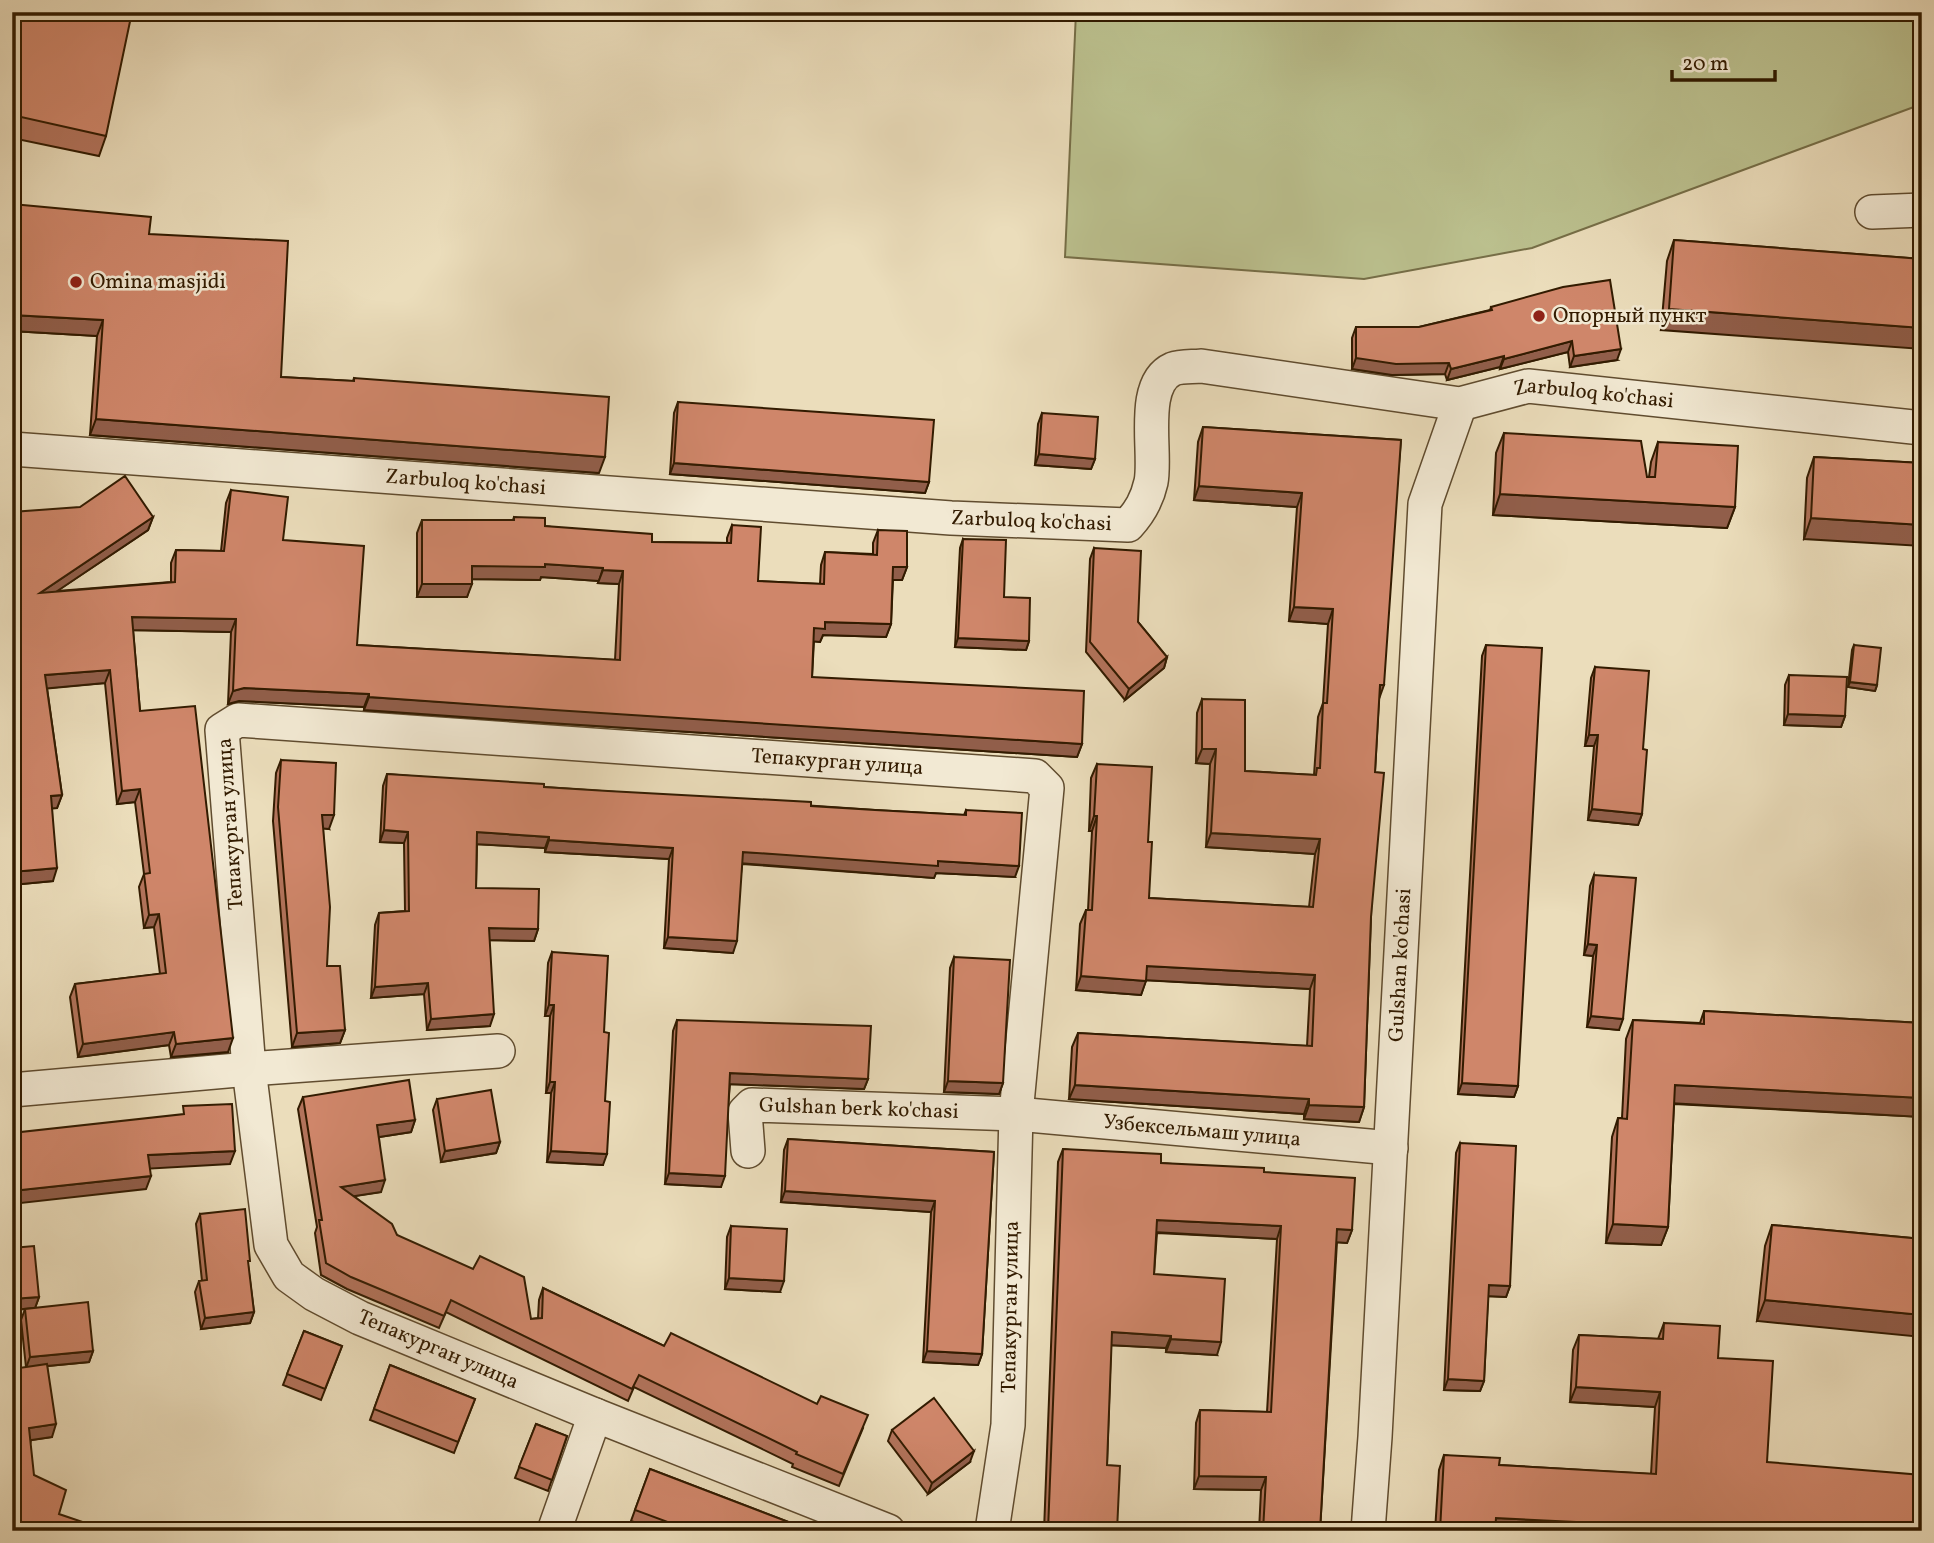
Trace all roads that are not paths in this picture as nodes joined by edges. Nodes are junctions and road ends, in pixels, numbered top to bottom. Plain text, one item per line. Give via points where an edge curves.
1 (1922, 211) edge
2 (1872, 212) dead end
3 (1460, 404) junction
4 (1922, 428) edge
5 (12, 449) edge
6 (498, 1051) dead end
7 (249, 1069) junction
8 (12, 1090) edge
9 (1016, 1114) junction
10 (1391, 1148) junction
11 (748, 1151) dead end
12 (595, 1415) junction
13 (554, 1531) edge
14 (888, 1531) edge
15 (992, 1531) edge
16 (1368, 1531) edge

1 - 2 street
3 - 4 street, Zarbuloq ko'chasi via 1528,386
3 - 5 street, Zarbuloq ko'chasi via 1201,366 1174,368 1162,378 1153,398 1151,480 1142,509 1128,525 951,518
3 - 10 street, Gulshan ko'chasi via 1425,504
6 - 7 street
7 - 8 street
7 - 9 street, Тепакурган улица via 222,730 238,720 1035,776 1047,789
7 - 12 street, Тепакурган улица via 271,1245 289,1276 360,1318
9 - 10 street, Узбексельмаш улица
9 - 11 street, Gulshan berk ko'chasi via 752,1105 745,1112
9 - 15 street, Тепакурган улица via 1008,1425
10 - 16 street, Gulshan ko'chasi
12 - 13 street
12 - 14 street, Тепакурган улица

